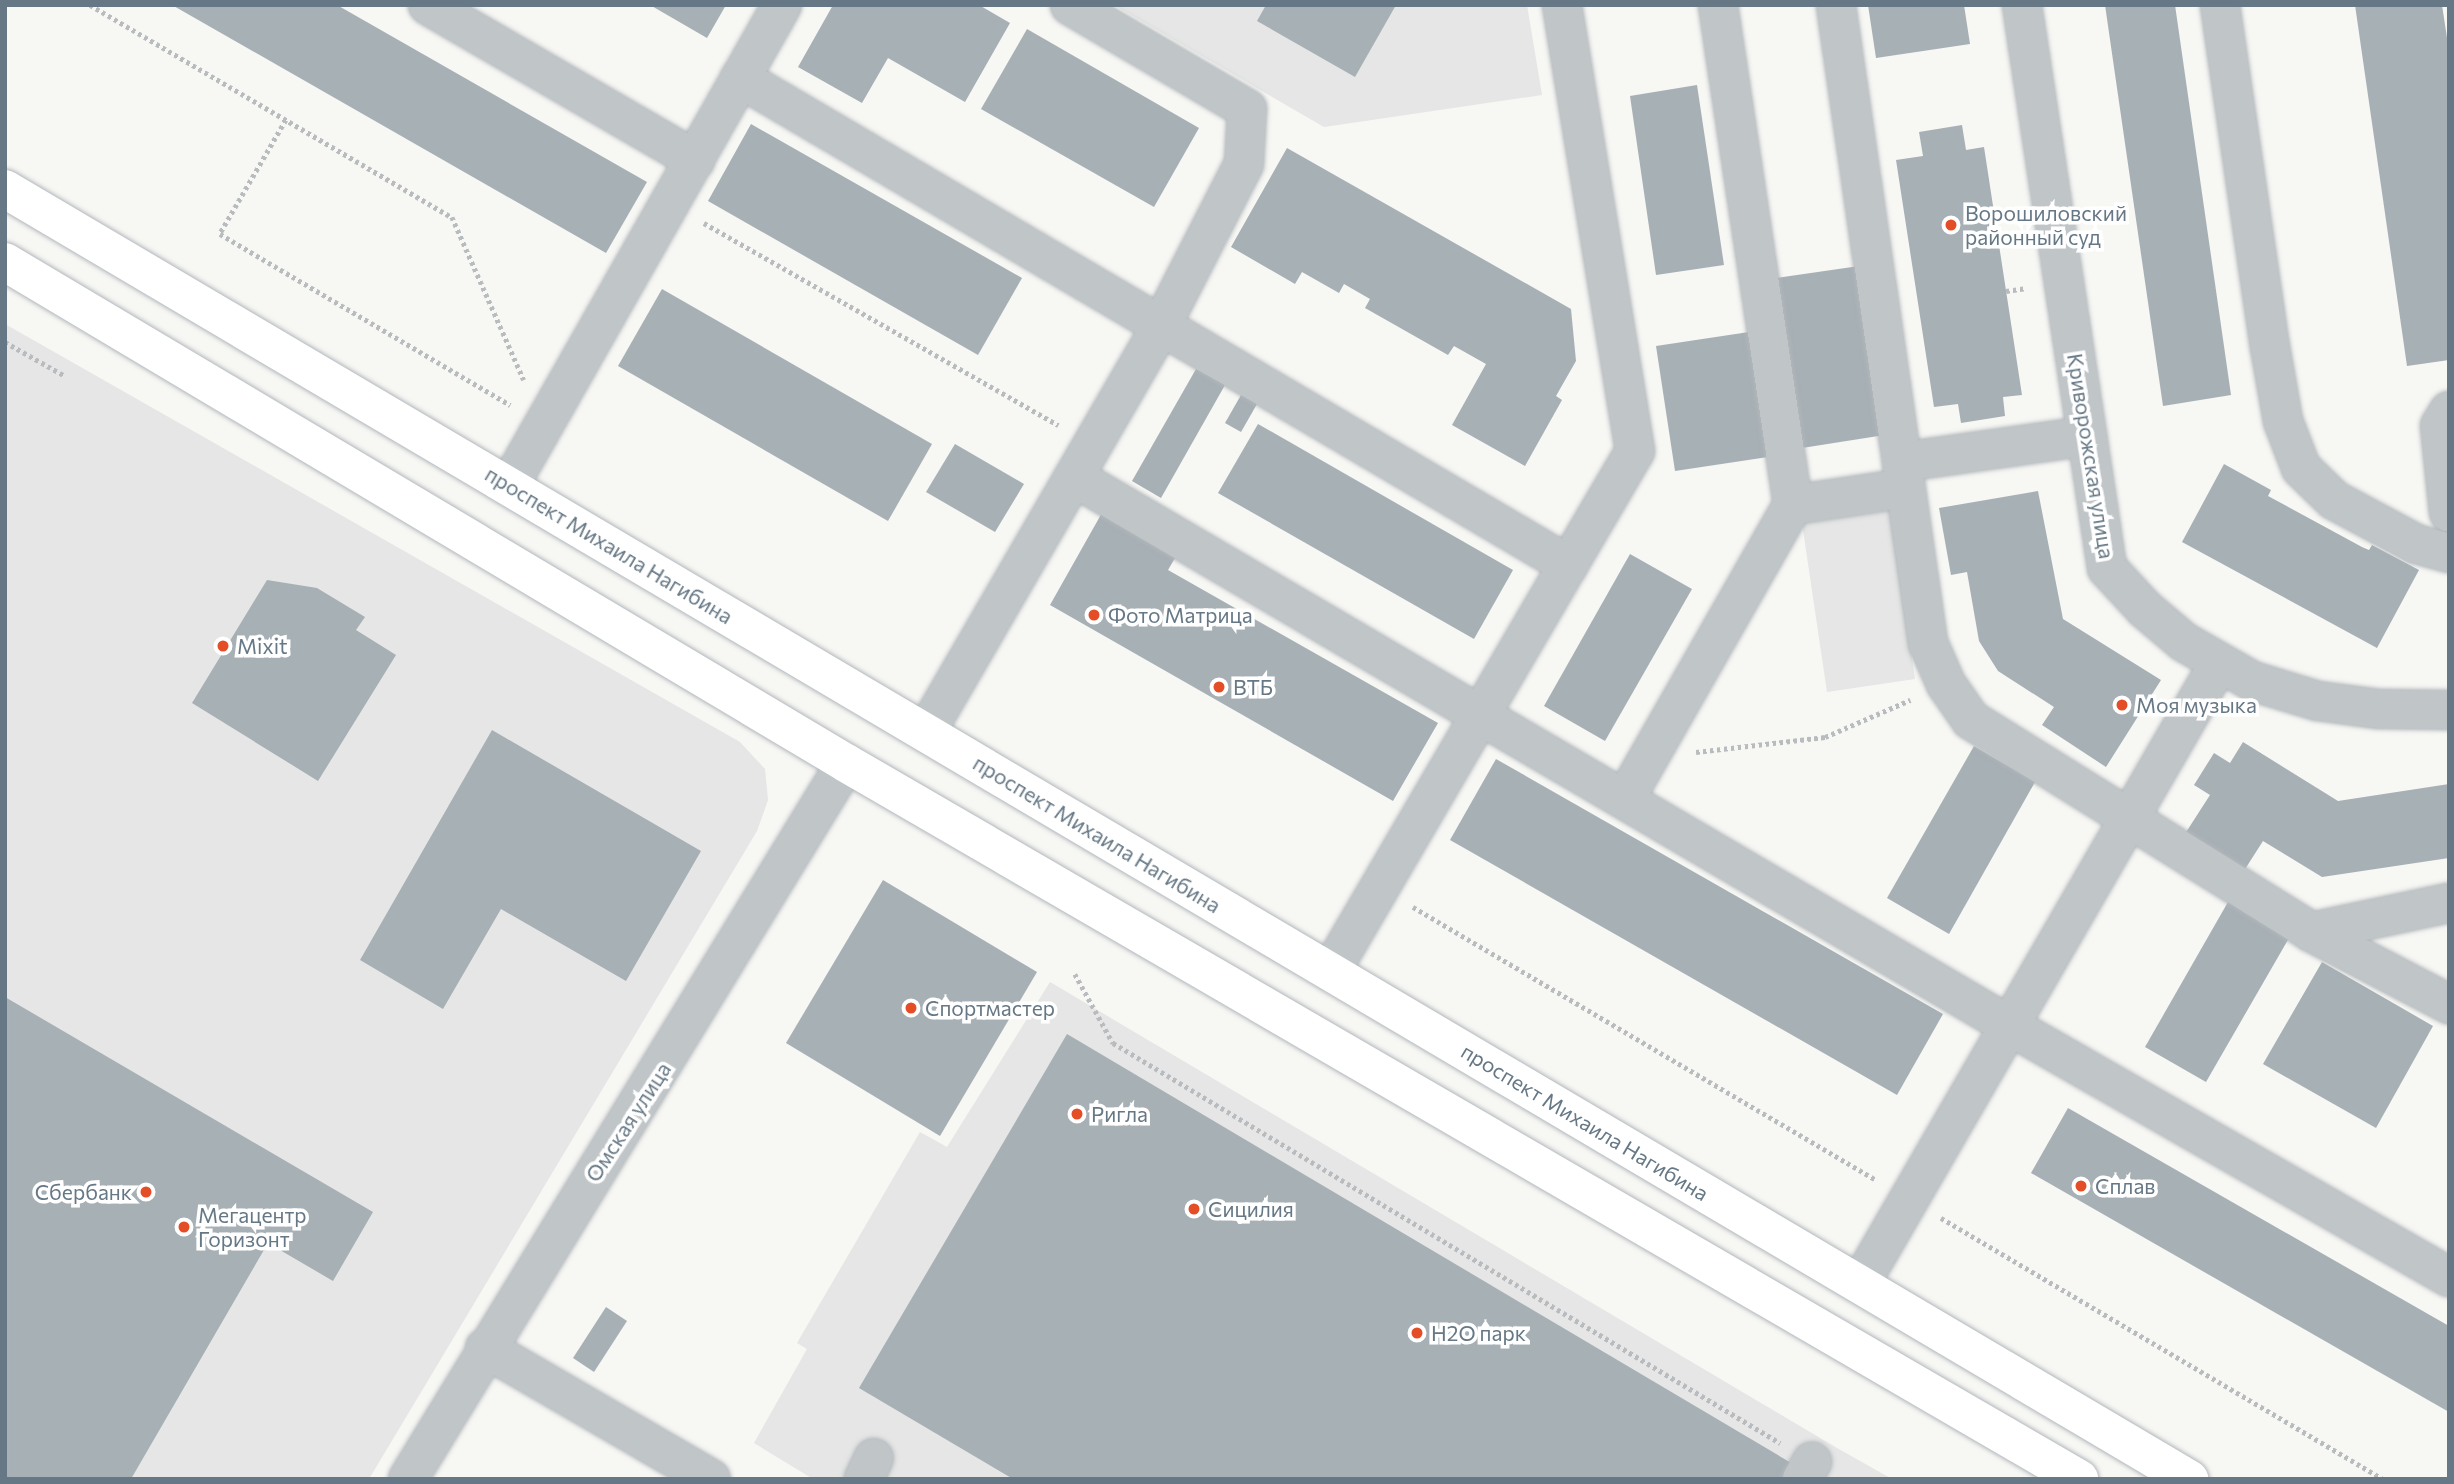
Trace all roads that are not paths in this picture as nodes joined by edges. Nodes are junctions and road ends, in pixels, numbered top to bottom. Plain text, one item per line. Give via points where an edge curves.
1 (428, 5) edge
2 (782, 5) edge
3 (1070, 5) edge
4 (1562, 5) edge
5 (1718, 5) edge
6 (1836, 5) edge
7 (2022, 5) edge
8 (2220, 5) edge
9 (740, 78) junction
10 (695, 160) junction
11 (5, 188) edge
12 (5, 262) edge
13 (1161, 326) junction
14 (2446, 422) edge
15 (2087, 436) junction
16 (1083, 461) junction
17 (1904, 475) junction
18 (509, 486) junction
19 (1793, 505) junction
20 (2449, 513) edge
21 (2449, 553) edge
22 (1567, 565) junction
23 (2218, 665) junction
24 (2449, 710) edge
25 (1481, 714) junction
26 (926, 732) junction
27 (846, 763) junction
28 (1625, 799) junction
29 (2129, 818) junction
30 (2449, 904) edge
31 (2311, 932) junction
32 (1330, 972) junction
33 (2449, 1004) edge
34 (2010, 1026) junction
35 (2449, 1277) edge
36 (1860, 1284) junction
37 (485, 1348) junction
38 (408, 1479) edge
39 (711, 1479) edge
40 (2079, 1479) edge
41 (2189, 1479) edge

1 - 10 street
2 - 9 street
3 - 13 street via 1247,108 1244,164
4 - 22 street via 1635,451
5 - 19 street
6 - 17 street
7 - 15 street, Криворожская улица
8 - 21 street via 2283,421 2301,468 2334,500 2416,544
9 - 10 street
9 - 13 street
10 - 18 street
11 - 18 main road, проспект Михаила Нагибина
12 - 27 main road
13 - 16 street
13 - 22 street
14 - 20 street
15 - 17 street
15 - 23 street, Криворожская улица via 2107,568 2145,609
16 - 25 street
16 - 26 street
17 - 19 street
17 - 29 street via 1928,643 1946,684 1971,720
18 - 26 main road, проспект Михаила Нагибина
19 - 28 street
22 - 25 street
23 - 24 street, Криворожская улица via 2318,701 2379,709
23 - 29 street
25 - 28 street
25 - 32 street
26 - 32 main road, проспект Михаила Нагибина
27 - 37 street, Омская улица via 691,1023
27 - 40 main road
28 - 34 street
29 - 31 street
29 - 34 street
30 - 31 street
31 - 33 street
32 - 36 main road, проспект Михаила Нагибина
34 - 35 street
34 - 36 street
36 - 41 main road, проспект Михаила Нагибина
37 - 38 street, Омская улица
37 - 39 street

